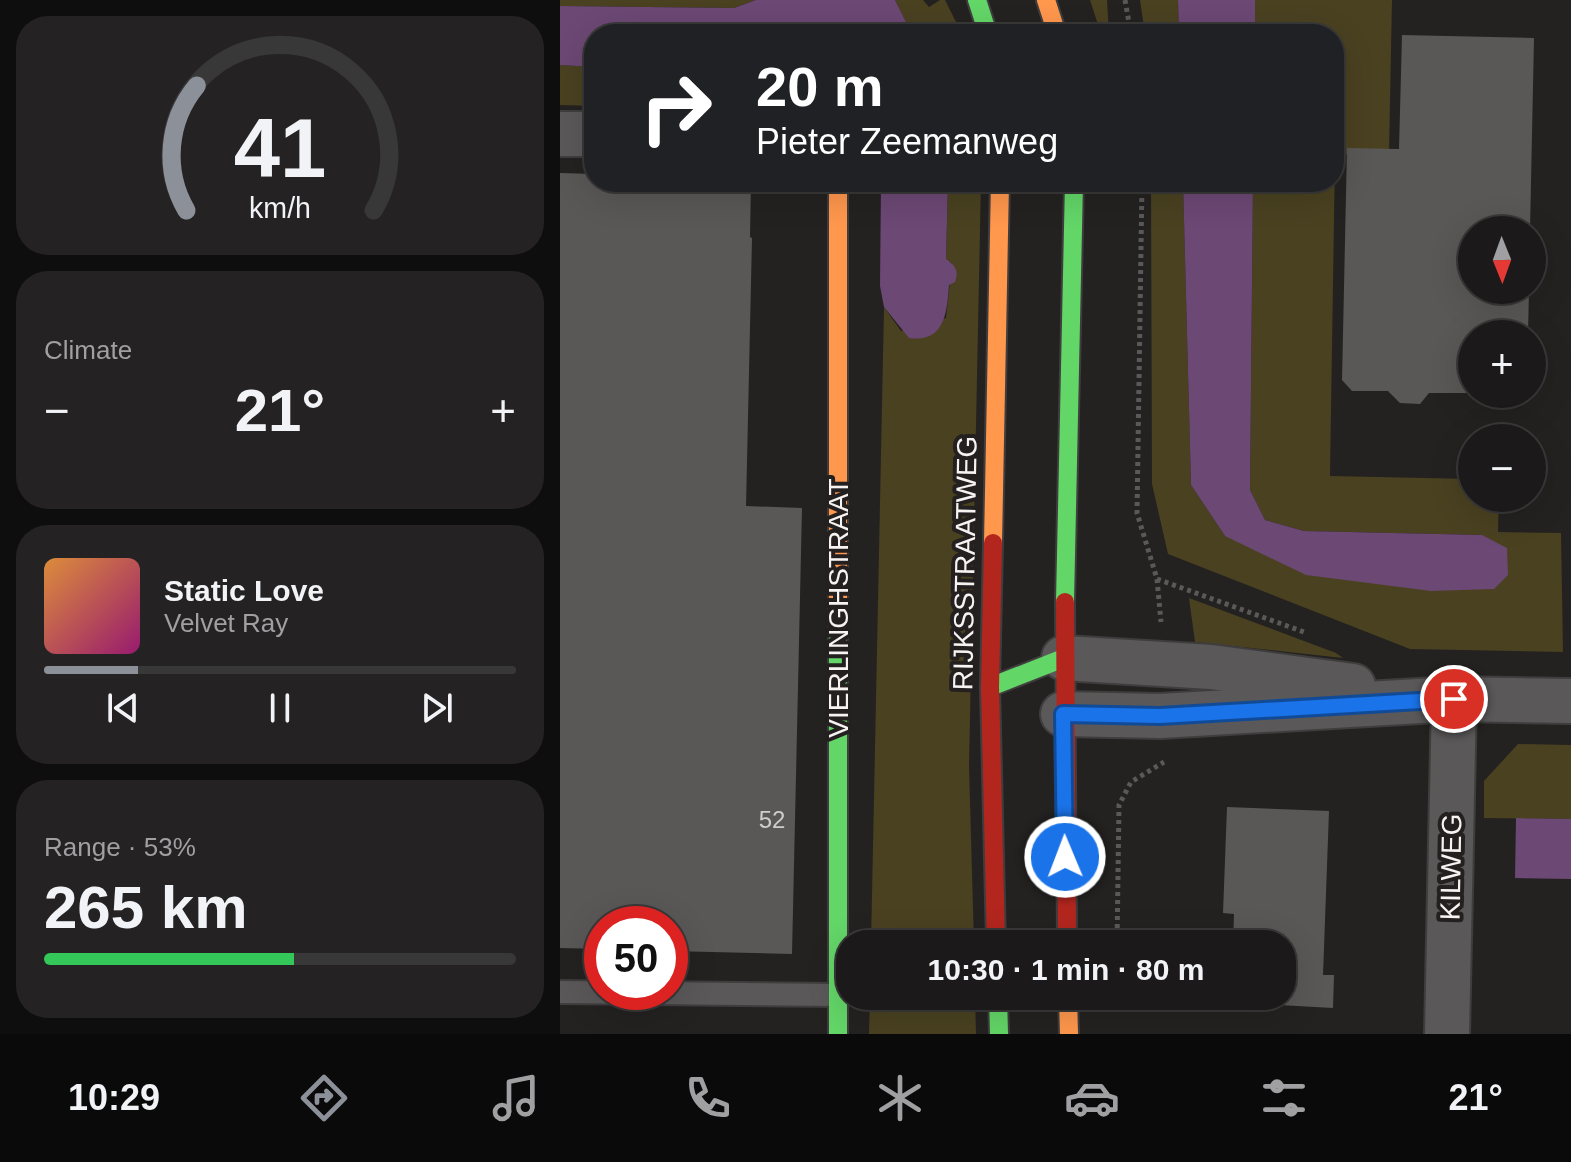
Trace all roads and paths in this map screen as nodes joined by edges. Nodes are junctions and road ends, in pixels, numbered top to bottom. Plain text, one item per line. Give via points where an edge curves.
1 (977, 0) edge
2 (1046, 0) edge
3 (1125, 0) edge
4 (985, 24) edge
5 (1054, 24) edge
6 (1129, 24) edge
7 (560, 134) edge
8 (584, 134) edge
9 (838, 192) edge
10 (1000, 192) edge
11 (1074, 192) edge
12 (1142, 192) edge
13 (1157, 579) dead end
14 (1064, 658) junction
15 (990, 687) junction
16 (1020, 698) dead end
17 (1454, 699) junction
18 (1571, 701) edge
19 (1056, 712) junction
20 (1158, 763) dead end
21 (839, 930) edge
22 (996, 930) edge
23 (1066, 930) edge
24 (1117, 930) edge
25 (560, 992) edge
26 (836, 995) edge
27 (839, 1010) edge
28 (998, 1010) edge
29 (1068, 1010) edge
30 (838, 1034) edge
31 (999, 1034) edge
32 (1069, 1034) edge
33 (1447, 1034) edge

1 - 4 main road
2 - 5 main road
3 - 6 path
7 - 8 street
9 - 21 main road, VIERLINGHSTRAAT
10 - 15 main road, RIJKSSTRAATWEG
11 - 14 main road
12 - 13 path via 1137,513
14 - 15 main road
14 - 17 street via 1211,667
14 - 19 main road
15 - 16 main road
15 - 22 main road, RIJKSSTRAATWEG
17 - 18 street
17 - 19 street via 1160,716
17 - 33 street, KILWEG
19 - 23 main road
20 - 24 path via 1131,782 1119,805
25 - 26 lane
27 - 30 main road, VIERLINGHSTRAAT
28 - 31 main road
29 - 32 main road

